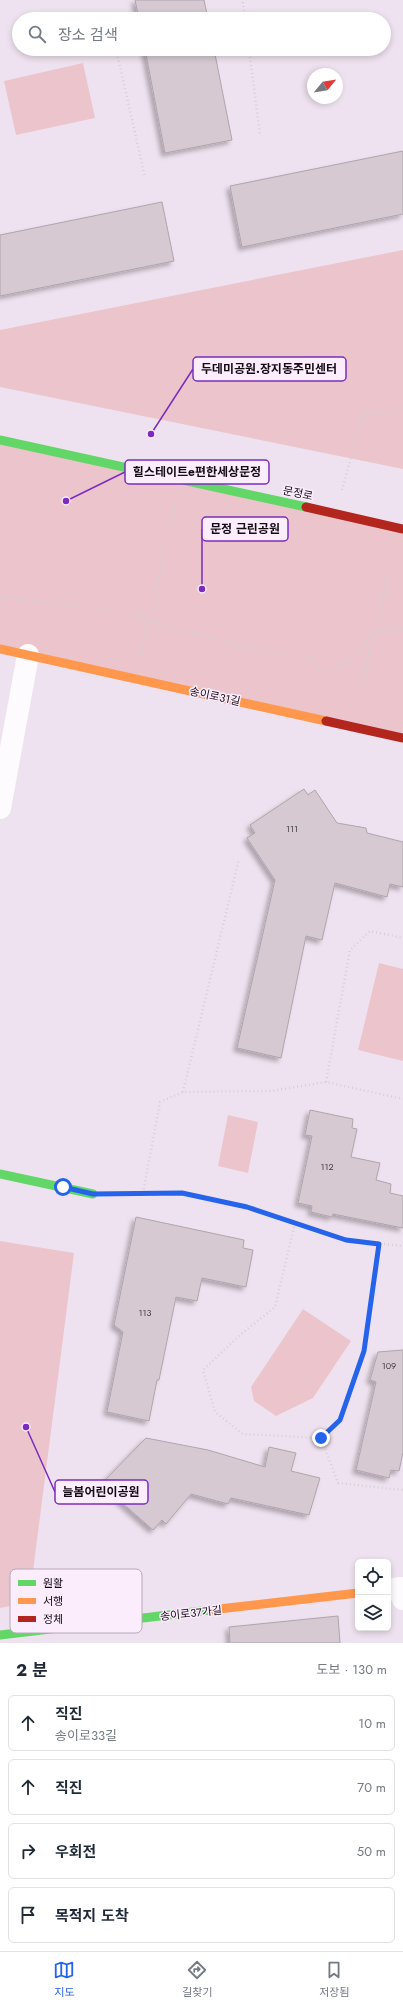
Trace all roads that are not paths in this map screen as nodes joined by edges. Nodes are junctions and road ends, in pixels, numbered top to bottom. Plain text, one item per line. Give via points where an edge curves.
1 (0, 440) edge
2 (401, 529) edge
3 (0, 649) edge
4 (28, 655) junction
5 (403, 738) edge
6 (0, 808) edge
7 (0, 1174) edge
8 (93, 1194) road end
9 (355, 1593) edge
10 (142, 1618) edge
11 (17, 1633) edge
12 (0, 1635) edge

1 - 2 street, 문정로
3 - 4 street, 송이로31길
4 - 5 street, 송이로31길
4 - 6 street
7 - 8 street
9 - 10 street, 송이로37가길
11 - 12 street, 송이로37가길

